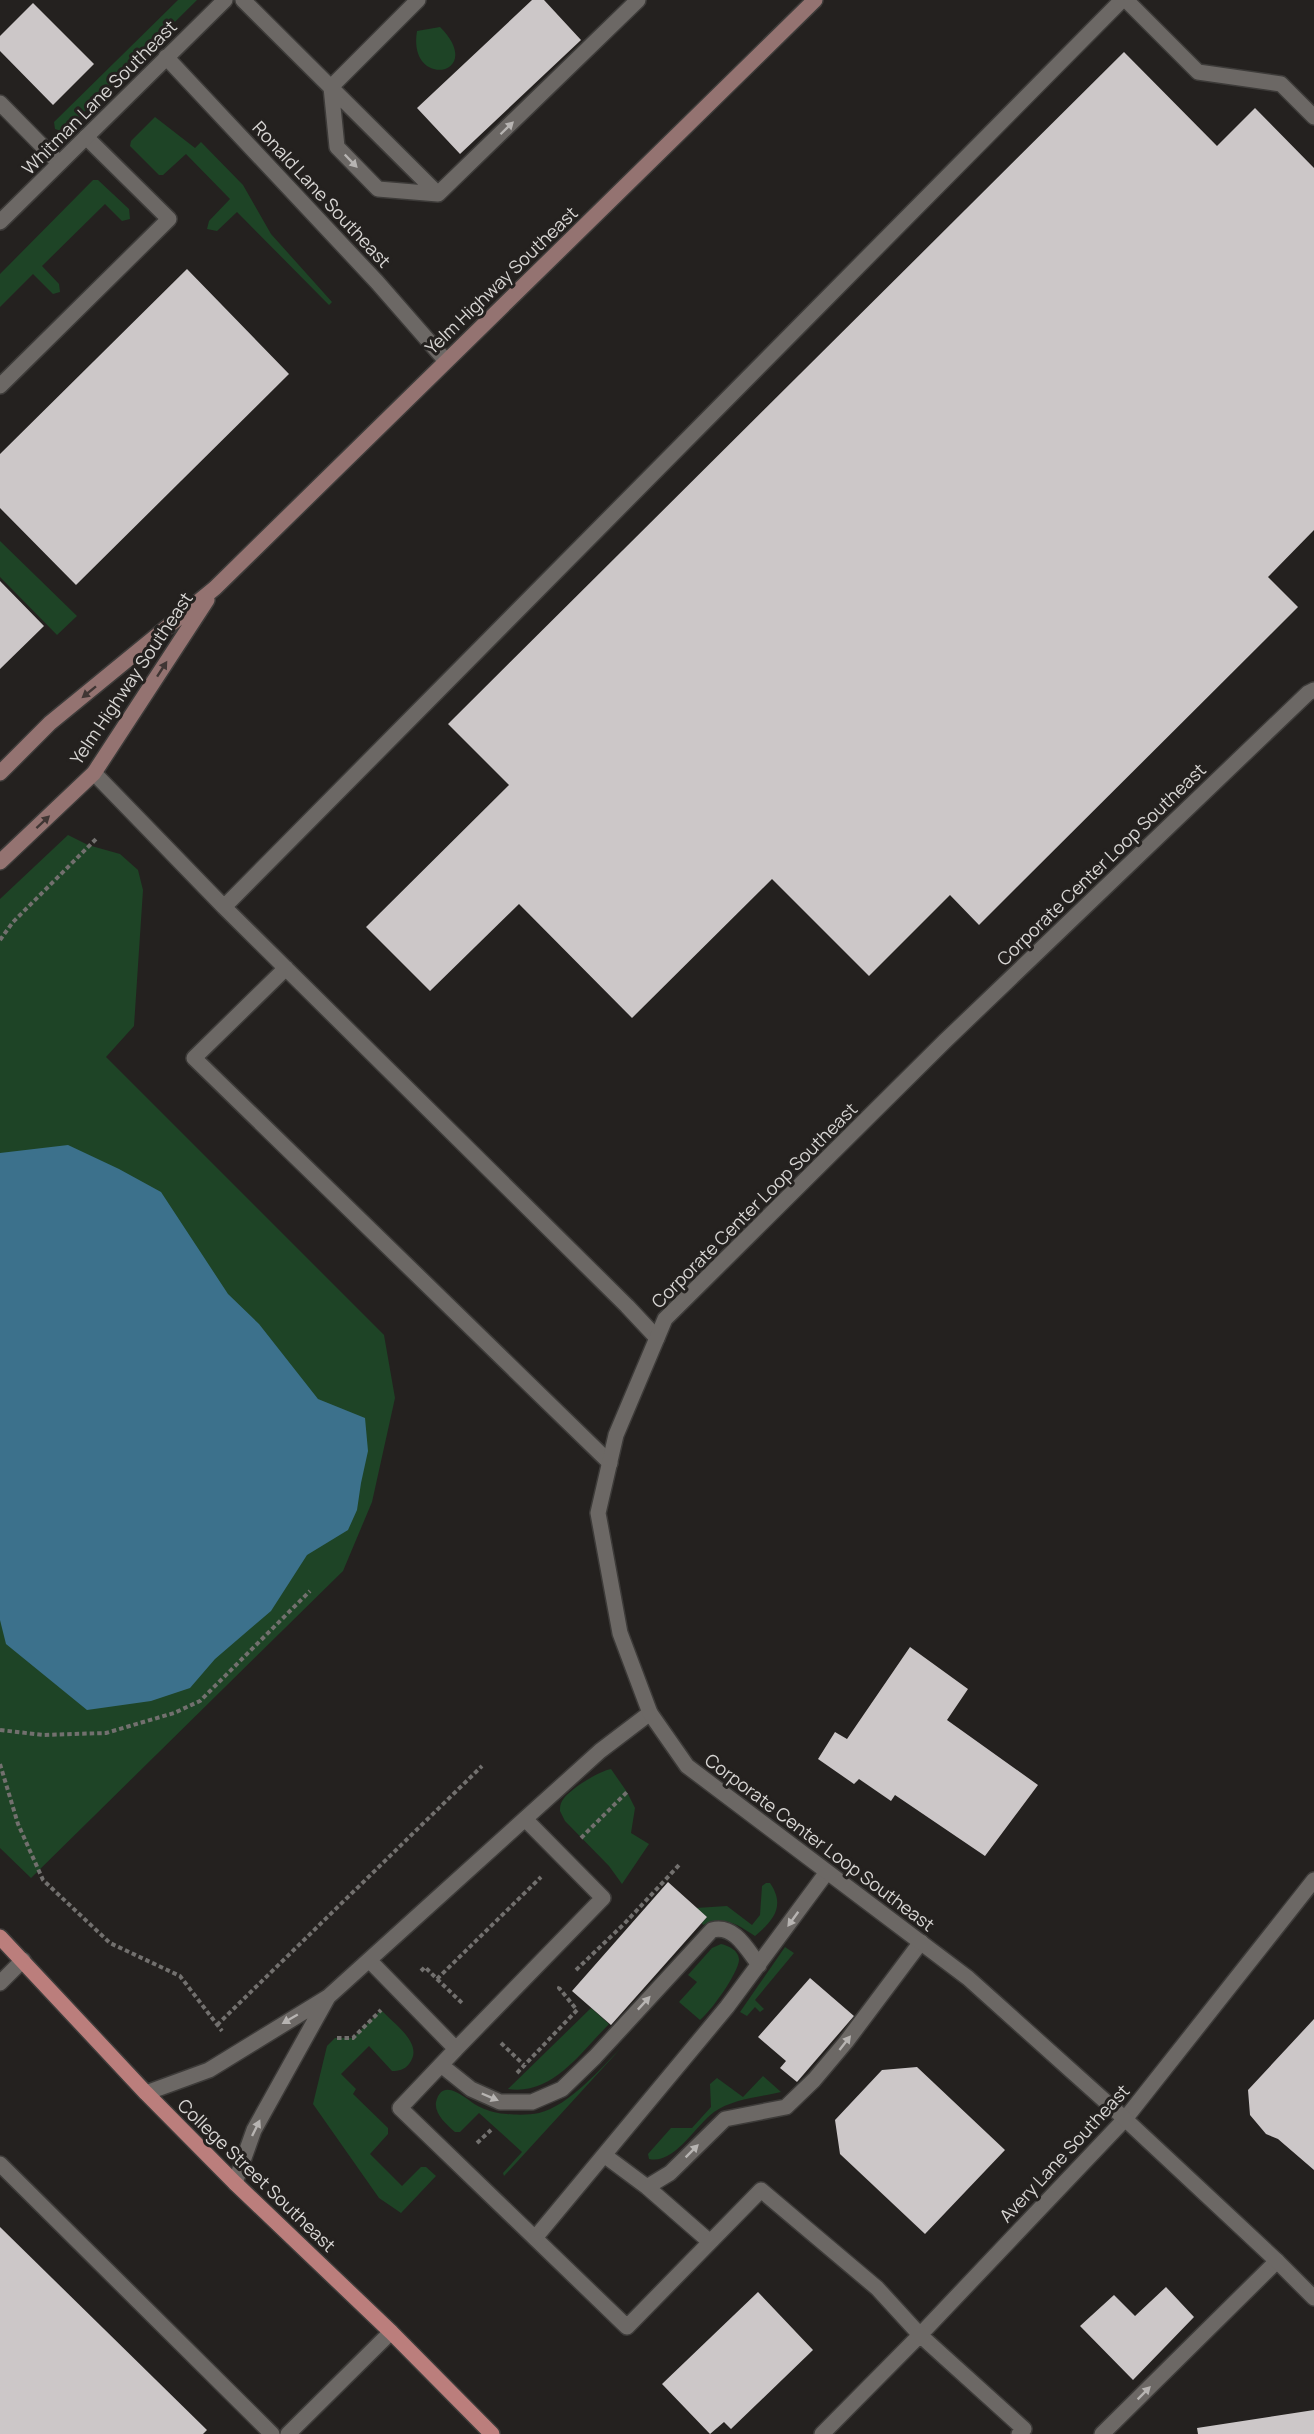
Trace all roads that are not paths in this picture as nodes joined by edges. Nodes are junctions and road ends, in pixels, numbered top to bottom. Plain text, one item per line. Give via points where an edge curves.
1 (225, 0) edge
2 (243, 0) edge
3 (418, 0) edge
4 (638, 0) edge
5 (815, 0) edge
6 (1124, 0) edge
7 (166, 57) junction
8 (331, 87) junction
9 (0, 103) edge
10 (1314, 117) edge
11 (86, 137) junction
12 (59, 164) junction
13 (438, 194) junction
14 (3, 214) edge
15 (446, 361) junction
16 (0, 386) edge
17 (215, 588) junction
18 (1314, 690) edge
19 (0, 773) edge
20 (94, 774) junction
21 (0, 862) edge
22 (224, 907) junction
23 (286, 968) junction
24 (657, 1338) junction
25 (609, 1463) junction
26 (650, 1713) junction
27 (525, 1819) junction
28 (827, 1872) junction
29 (1314, 1880) edge
30 (0, 1937) edge
31 (921, 1942) junction
32 (23, 1960) junction
33 (369, 1960) junction
34 (759, 1965) junction
35 (0, 1983) edge
36 (328, 1997) junction
37 (456, 2049) junction
38 (441, 2066) junction
39 (146, 2093) junction
40 (1125, 2119) junction
41 (604, 2155) junction
42 (0, 2164) edge
43 (235, 2183) junction
44 (647, 2187) junction
45 (535, 2238) junction
46 (710, 2242) junction
47 (1277, 2261) junction
48 (1314, 2298) edge
49 (391, 2332) junction
50 (920, 2335) junction
51 (1025, 2432) edge
52 (272, 2434) edge
53 (288, 2434) edge
54 (492, 2434) edge
55 (822, 2434) edge
56 (1102, 2434) edge

1 - 7 street, Whitman Lane Southeast
2 - 8 street
3 - 8 street
13 -> 4 street
5 - 15 main road, Yelm Highway Southeast
6 - 10 street via 1198,72 1281,84
6 - 22 street
7 - 11 street, Whitman Lane Southeast
7 - 15 street, Ronald Lane Southeast
8 - 13 street
8 -> 13 street via 337,147 378,189
9 - 12 street
11 - 12 street, Whitman Lane Southeast
11 - 16 street via 169,219
12 - 14 street, Whitman Lane Southeast
15 - 17 main road, Yelm Highway Southeast
17 -> 19 main road, Yelm Highway Southeast via 50,723
20 -> 17 main road, Yelm Highway Southeast
18 - 24 street, Corporate Center Loop Southeast via 916,1070 665,1319
21 -> 20 main road, Yelm Highway Southeast
20 - 22 street
22 - 23 street
23 - 24 street
23 - 25 street via 194,1058
24 - 25 street, Corporate Center Loop Southeast via 616,1435
25 - 26 street, Corporate Center Loop Southeast via 598,1513 620,1633
26 - 27 street via 600,1751
26 - 28 street, Corporate Center Loop Southeast via 687,1766
27 - 33 street
27 - 37 street via 603,1898
28 - 31 street, Corporate Center Loop Southeast
28 -> 34 street
29 - 40 street, Avery Lane Southeast
30 - 32 main road, College Street Southeast
31 - 40 street, Corporate Center Loop Southeast via 968,1978
44 -> 31 street via 670,2173 725,2119 786,2107 833,2057
32 - 35 street
32 - 39 main road, College Street Southeast
33 - 36 street
33 - 37 street
38 -> 34 street via 471,2089 500,2102 531,2102 562,2089 712,1930 720,1928 735,1935
34 - 41 street
36 -> 39 street via 209,2070
43 -> 36 street via 254,2130
37 - 38 street
38 - 45 street via 400,2108
39 - 43 main road, College Street Southeast
40 - 47 street, Corporate Center Loop Southeast
40 - 50 street, Avery Lane Southeast
41 - 44 street
41 - 45 street
42 - 52 street
43 - 49 main road, College Street Southeast
44 - 46 street
45 - 46 street via 627,2327
46 - 50 street via 761,2190 877,2288
47 - 48 street, Corporate Center Loop Southeast
56 -> 47 street
49 - 53 street
49 - 54 main road, College Street Southeast
50 - 51 street
50 - 55 street, Avery Lane Southeast

